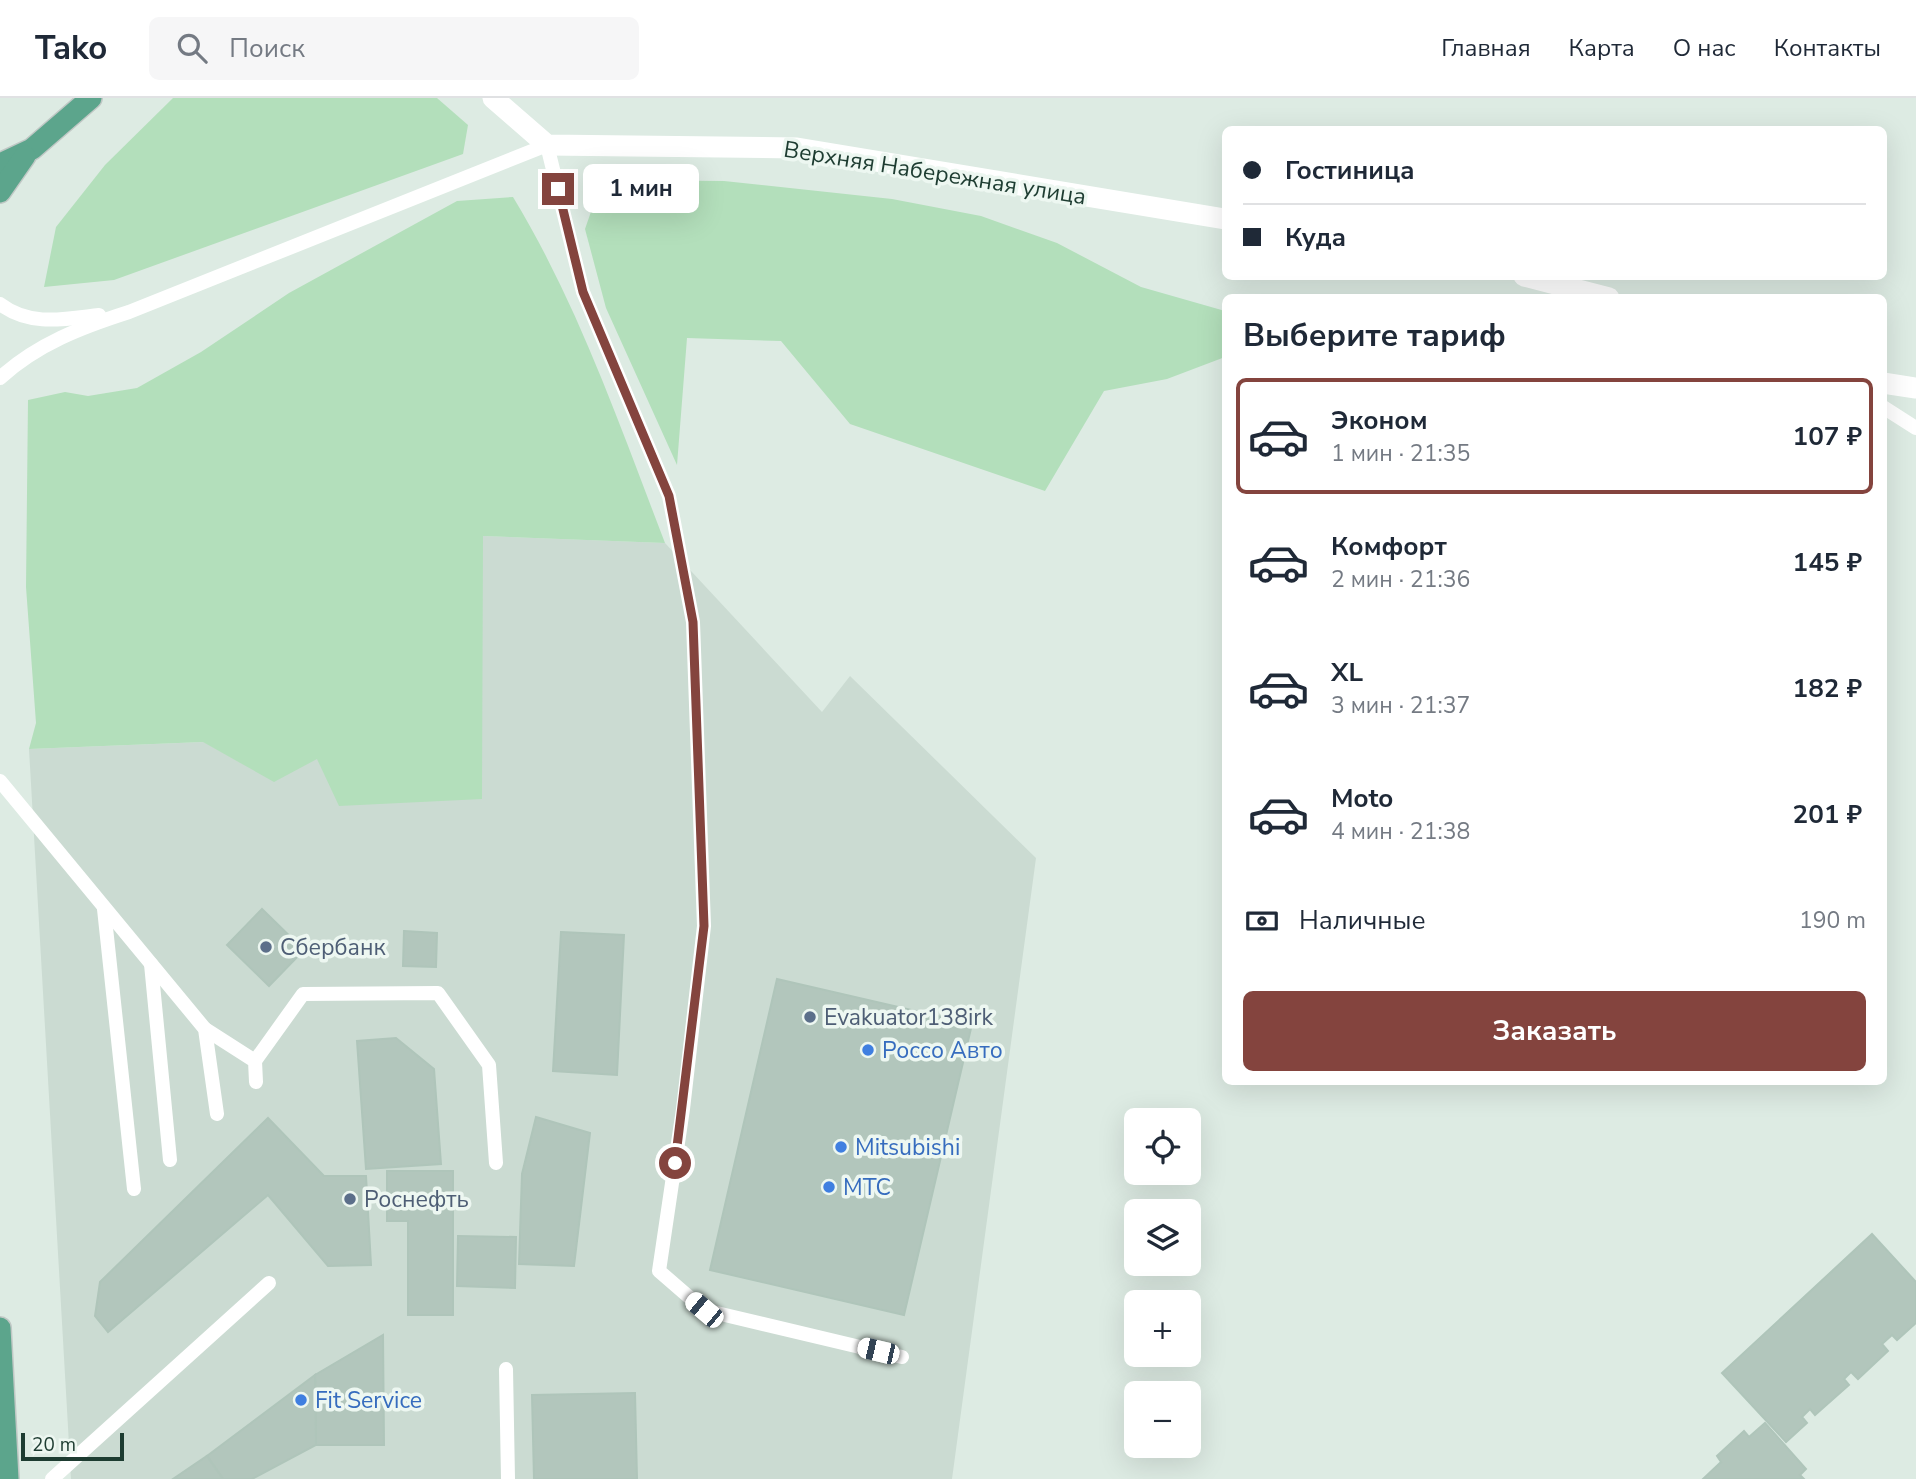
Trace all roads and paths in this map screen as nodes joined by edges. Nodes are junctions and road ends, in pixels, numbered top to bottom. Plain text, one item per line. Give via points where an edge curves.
1 (91, 98) edge
2 (493, 98) edge
3 (547, 145) junction
4 (32, 149) junction
5 (0, 164) edge
6 (0, 192) edge
7 (1222, 219) edge
8 (1539, 280) edge
9 (1594, 294) edge
10 (0, 304) edge
11 (129, 312) junction
12 (0, 378) edge
13 (1887, 384) edge
14 (1916, 388) edge
15 (1887, 410) edge
16 (1916, 428) edge
17 (0, 780) edge
18 (104, 909) junction
19 (151, 964) junction
20 (205, 1029) junction
21 (256, 1061) junction
22 (256, 1082) dead end
23 (216, 1114) dead end
24 (170, 1160) dead end
25 (496, 1163) dead end
26 (134, 1189) dead end
27 (269, 1283) dead end
28 (0, 1328) edge
29 (902, 1357) dead end
30 (506, 1369) dead end
31 (8, 1479) edge
32 (52, 1479) edge
33 (508, 1479) edge

1 - 4 main road
2 - 3 street
3 - 7 street, Верхняя Набережная улица via 796,148
3 - 11 lane
3 - 29 lane via 583,292 669,496 693,622 704,926 659,1271 704,1310
4 - 5 main road
4 - 6 main road
8 - 9 street
10 - 11 lane via 19,315 42,320
11 - 12 lane via 56,339
13 - 14 street
15 - 16 lane
17 - 18 lane
18 - 19 lane
18 - 26 lane
19 - 20 lane
19 - 24 lane
20 - 21 lane
20 - 23 lane
21 - 22 lane
21 - 25 lane via 303,994 438,993 489,1065
27 - 32 lane
28 - 31 main road
30 - 33 lane

